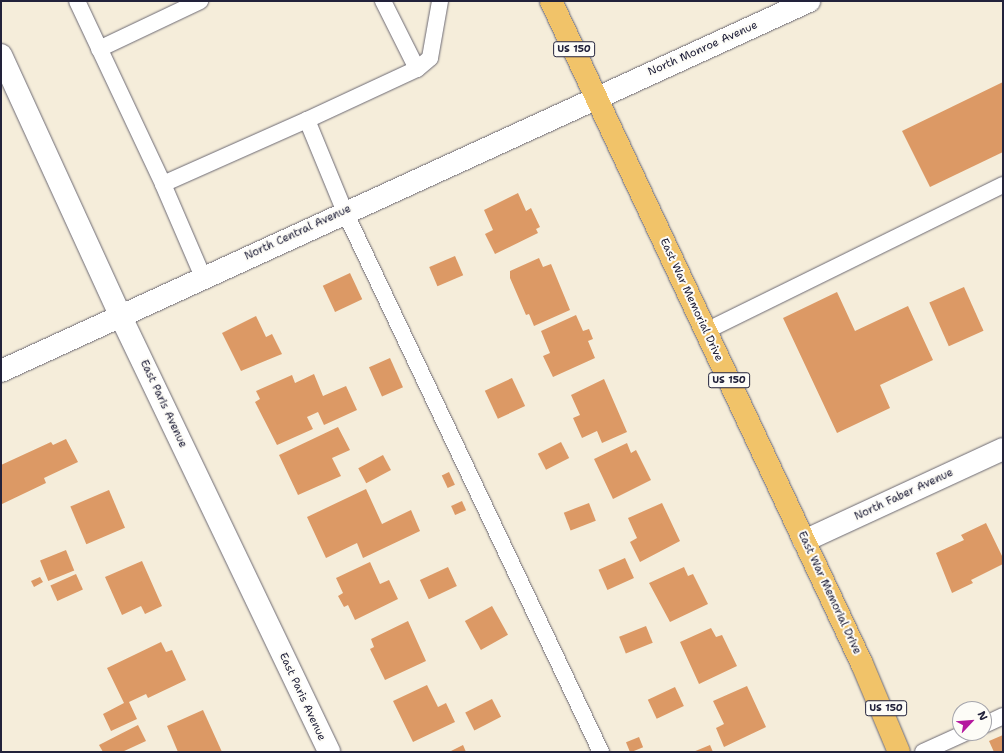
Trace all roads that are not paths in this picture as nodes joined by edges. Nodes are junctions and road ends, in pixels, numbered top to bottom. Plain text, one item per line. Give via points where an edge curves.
1 (77, 1) edge
2 (200, 1) edge
3 (383, 1) edge
4 (440, 1) edge
5 (551, 1) edge
6 (809, 1) edge
7 (99, 49) junction
8 (1, 55) edge
9 (417, 69) junction
10 (596, 97) junction
11 (307, 120) junction
12 (163, 184) junction
13 (1003, 184) edge
14 (345, 212) junction
15 (203, 277) junction
16 (120, 315) junction
17 (706, 331) junction
18 (1, 371) edge
19 (1003, 449) edge
20 (804, 541) junction
21 (862, 664) junction
22 (1003, 716) edge
23 (992, 721) edge
24 (952, 739) edge
25 (329, 752) edge
26 (601, 752) edge
27 (898, 752) edge
28 (910, 752) edge
29 (923, 752) edge

1 - 7 lane
2 - 7 lane
3 - 9 lane
4 - 9 lane via 430,58
5 - 10 highway, East War Memorial Drive / US 150
6 - 10 street, North Monroe Avenue
7 - 12 lane
8 - 16 street, East Paris Avenue
9 - 11 lane
10 - 14 street, North Central Avenue
10 - 17 highway, East War Memorial Drive / US 150
11 - 12 lane
11 - 14 lane
12 - 15 lane
13 - 17 lane
14 - 15 street, North Central Avenue
14 - 26 lane
15 - 16 street, North Central Avenue
16 - 18 street, North Central Avenue
16 - 25 street, East Paris Avenue
17 - 20 highway, East War Memorial Drive / US 150
19 - 20 street, North Faber Avenue
20 - 21 highway, East War Memorial Drive / US 150
21 - 27 highway, East War Memorial Drive / US 150
21 - 28 highway, East War Memorial Drive / US 150
22 - 23 lane
24 - 29 lane

